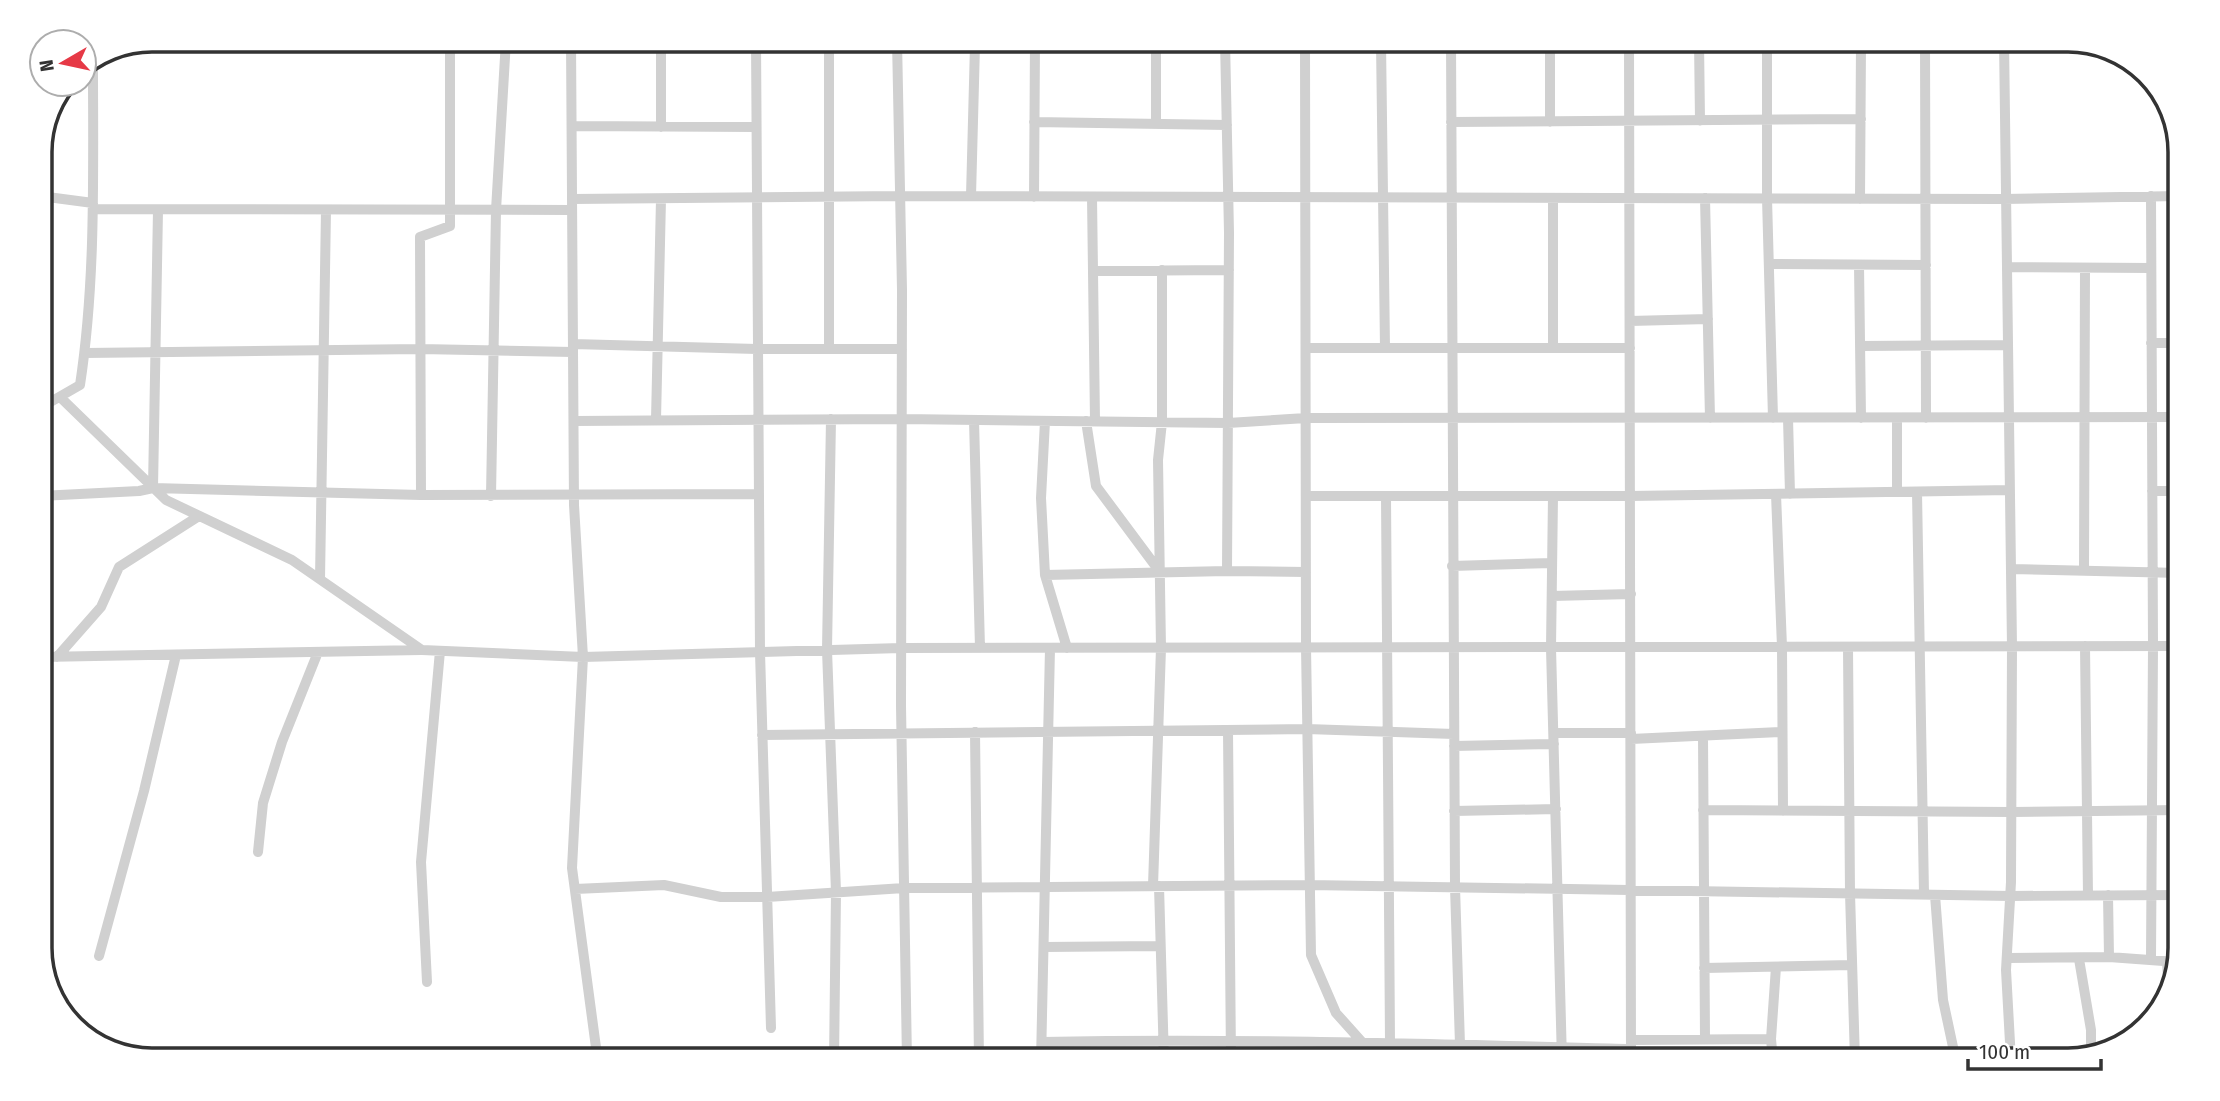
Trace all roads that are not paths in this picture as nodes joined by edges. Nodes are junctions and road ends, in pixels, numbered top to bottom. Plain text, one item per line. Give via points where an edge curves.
1 (450, 52) edge
2 (505, 52) edge
3 (571, 52) edge
4 (661, 52) edge
5 (756, 52) edge
6 (830, 52) edge
7 (897, 52) edge
8 (975, 52) edge
9 (1035, 52) edge
10 (1156, 52) edge
11 (1225, 52) edge
12 (1305, 52) edge
13 (1381, 52) edge
14 (1451, 52) edge
15 (1550, 52) edge
16 (1629, 52) edge
17 (1699, 52) edge
18 (1767, 52) edge
19 (1861, 52) edge
20 (1925, 52) edge
21 (2004, 52) edge
22 (93, 98) edge
23 (1861, 119) junction
24 (1767, 120) junction
25 (1700, 121) junction
26 (1034, 122) junction
27 (1451, 122) junction
28 (1550, 122) junction
29 (1630, 122) junction
30 (1156, 124) junction
31 (1227, 125) junction
32 (572, 126) junction
33 (661, 127) junction
34 (757, 128) junction
35 (900, 196) junction
36 (2151, 196) junction
37 (2167, 196) edge
38 (829, 197) junction
39 (971, 197) junction
40 (1034, 197) junction
41 (1092, 197) junction
42 (53, 198) edge
43 (757, 198) junction
44 (1228, 198) junction
45 (1305, 198) junction
46 (1383, 198) junction
47 (1451, 198) junction
48 (1552, 198) junction
49 (1630, 198) junction
50 (1705, 198) junction
51 (1767, 198) junction
52 (661, 199) junction
53 (1860, 199) junction
54 (1925, 199) junction
55 (2006, 199) junction
56 (572, 205) junction
57 (93, 206) junction
58 (158, 209) junction
59 (326, 210) junction
60 (450, 210) junction
61 (496, 210) junction
62 (1769, 264) junction
63 (1859, 265) junction
64 (1926, 265) junction
65 (2007, 267) junction
66 (2085, 268) junction
67 (2151, 268) junction
68 (1161, 270) junction
69 (1228, 270) junction
70 (1093, 271) junction
71 (1707, 319) junction
72 (1630, 321) junction
73 (2151, 343) junction
74 (2167, 343) edge
75 (1926, 345) junction
76 (2008, 345) junction
77 (657, 346) junction
78 (1860, 346) junction
79 (573, 348) junction
80 (1306, 348) junction
81 (1385, 348) junction
82 (1452, 348) junction
83 (1553, 348) junction
84 (1630, 348) junction
85 (421, 349) junction
86 (757, 349) junction
87 (829, 349) junction
88 (902, 349) junction
89 (324, 351) junction
90 (494, 351) junction
91 (155, 353) junction
92 (85, 354) junction
93 (60, 397) junction
94 (53, 401) edge
95 (2152, 417) junction
96 (2167, 417) edge
97 (1306, 418) junction
98 (1452, 418) junction
99 (1630, 418) junction
100 (1710, 418) junction
101 (1773, 418) junction
102 (1788, 418) junction
103 (1861, 418) junction
104 (1897, 418) junction
105 (1926, 418) junction
106 (2009, 418) junction
107 (2085, 418) junction
108 (757, 419) junction
109 (831, 419) junction
110 (902, 419) junction
111 (656, 420) junction
112 (974, 420) junction
113 (573, 421) junction
114 (1045, 421) junction
115 (1090, 421) junction
116 (1163, 422) junction
117 (1228, 423) junction
118 (153, 488) junction
119 (2010, 490) junction
120 (2152, 491) junction
121 (2167, 491) edge
122 (321, 492) junction
123 (1898, 492) junction
124 (1917, 492) junction
125 (758, 494) junction
126 (1776, 494) junction
127 (1790, 494) junction
128 (53, 495) edge
129 (421, 495) junction
130 (491, 496) junction
131 (574, 496) junction
132 (1306, 496) junction
133 (1386, 496) junction
134 (1452, 496) junction
135 (1553, 496) junction
136 (1630, 496) junction
137 (199, 516) junction
138 (1552, 564) junction
139 (1452, 566) junction
140 (2011, 569) junction
141 (1227, 571) junction
142 (2084, 571) junction
143 (1160, 572) junction
144 (1306, 572) junction
145 (2153, 572) junction
146 (2168, 573) edge
147 (1045, 575) junction
148 (320, 579) junction
149 (1631, 594) junction
150 (1552, 596) junction
151 (2085, 646) junction
152 (2153, 646) junction
153 (2168, 646) edge
154 (1782, 647) junction
155 (1848, 647) junction
156 (1919, 647) junction
157 (2012, 647) junction
158 (901, 648) junction
159 (979, 648) junction
160 (1051, 648) junction
161 (1067, 648) junction
162 (1161, 648) junction
163 (1306, 648) junction
164 (1386, 648) junction
165 (1453, 648) junction
166 (1551, 648) junction
167 (1631, 648) junction
168 (422, 650) junction
169 (827, 650) junction
170 (440, 651) junction
171 (317, 652) junction
172 (760, 652) junction
173 (176, 655) junction
174 (53, 657) edge
175 (57, 657) junction
176 (583, 657) junction
177 (1307, 729) junction
178 (1227, 730) junction
179 (1049, 731) junction
180 (1158, 731) junction
181 (975, 732) junction
182 (1387, 732) junction
183 (1783, 732) junction
184 (902, 733) junction
185 (830, 734) junction
186 (1454, 734) junction
187 (762, 735) junction
188 (1631, 736) junction
189 (1703, 736) junction
190 (1554, 738) junction
191 (1454, 746) junction
192 (1556, 809) junction
193 (1703, 810) junction
194 (2151, 810) junction
195 (2168, 810) edge
196 (1454, 811) junction
197 (1783, 811) junction
198 (1849, 811) junction
199 (1922, 811) junction
200 (2087, 811) junction
201 (2012, 812) junction
202 (258, 852) dead end
203 (1309, 885) junction
204 (1156, 886) junction
205 (1229, 886) junction
206 (1390, 886) junction
207 (1046, 887) junction
208 (1455, 887) junction
209 (904, 888) junction
210 (977, 888) junction
211 (575, 889) junction
212 (1558, 889) junction
213 (1630, 890) junction
214 (1703, 891) junction
215 (836, 892) junction
216 (1850, 893) junction
217 (1924, 894) junction
218 (1935, 895) junction
219 (2088, 895) junction
220 (2108, 895) junction
221 (2150, 895) junction
222 (2168, 895) edge
223 (2011, 896) junction
224 (767, 897) junction
225 (1160, 946) junction
226 (1044, 947) junction
227 (99, 956) dead end
228 (2109, 957) junction
229 (2008, 958) junction
230 (2079, 959) junction
231 (2151, 959) junction
232 (2167, 961) edge
233 (1852, 965) junction
234 (1776, 967) junction
235 (1704, 968) junction
236 (427, 982) dead end
237 (771, 1028) dead end
238 (1771, 1039) junction
239 (1163, 1040) junction
240 (1704, 1040) junction
241 (1231, 1041) junction
242 (1042, 1042) junction
243 (1362, 1042) junction
244 (1390, 1043) junction
245 (1460, 1045) junction
246 (1631, 1045) junction
247 (2091, 1046) edge
248 (1562, 1047) junction
249 (596, 1048) edge
250 (834, 1048) edge
251 (907, 1048) edge
252 (979, 1048) edge
253 (1042, 1048) edge
254 (1163, 1048) edge
255 (1231, 1048) edge
256 (1367, 1048) edge
257 (1772, 1048) edge
258 (1855, 1048) edge
259 (1953, 1048) edge
260 (2010, 1048) edge

1 - 60 street
2 - 61 street
3 - 32 street
4 - 33 street
5 - 34 street
6 - 38 street
7 - 35 street
8 - 39 street
9 - 26 street
10 - 30 street
11 - 31 street
12 - 45 street
13 - 46 street
14 - 27 street
15 - 28 street
16 - 29 street
17 - 25 street
18 - 24 street
19 - 23 street
20 - 54 street
21 - 55 street
22 - 57 street
23 - 24 street
23 - 53 street
24 - 25 street
24 - 51 street
25 - 29 street
26 - 30 street
26 - 40 street
27 - 28 street
27 - 47 street
28 - 29 street
29 - 49 street
30 - 31 street
31 - 44 street
32 - 33 street
32 - 56 street
33 - 34 street
34 - 43 street
35 - 38 street
35 - 39 street
35 - 88 street
36 - 37 street
36 - 55 street
36 - 67 street
38 - 43 street
38 - 87 street
39 - 40 street
40 - 41 street
41 - 44 street
41 - 70 street
42 - 57 street
43 - 52 street
43 - 86 street
44 - 45 street
44 - 69 street
45 - 46 street
45 - 80 street
46 - 47 street
46 - 81 street
47 - 48 street
47 - 82 street
48 - 49 street
48 - 83 street
49 - 50 street
49 - 72 street
50 - 51 street
50 - 71 street
51 - 53 street
51 - 62 street
52 - 56 street
52 - 77 street
53 - 54 street
54 - 55 street
54 - 64 street
55 - 65 street
56 - 61 street
56 - 79 street
57 - 58 street
57 - 92 street
58 - 59 street
58 - 91 street
59 - 60 street
59 - 89 street
60 - 61 street
60 - 85 street via 450,226 420,237
61 - 90 street
62 - 63 street
62 - 101 street
63 - 64 street
63 - 78 street
64 - 75 street
65 - 66 street
65 - 76 street
66 - 67 street
66 - 107 street
67 - 73 street
68 - 69 street
68 - 70 street
68 - 116 street
69 - 117 street
70 - 115 street
71 - 72 street
71 - 100 street
72 - 84 street
73 - 74 street
73 - 95 street
75 - 76 street
75 - 78 street
75 - 105 street
76 - 106 street
77 - 79 street
77 - 86 street
77 - 111 street
78 - 103 street
79 - 90 street
79 - 113 street
80 - 81 street
80 - 97 street
81 - 82 street
82 - 83 street
82 - 98 street
83 - 84 street
84 - 99 street
85 - 89 street
85 - 90 street
85 - 129 street
86 - 87 street
86 - 108 street
87 - 88 street
88 - 110 street
89 - 91 street
89 - 122 street
90 - 130 street
91 - 92 street
91 - 118 street
92 - 93 street via 80,386
93 - 94 street
93 - 118 street
95 - 96 street
95 - 107 street
95 - 120 street
97 - 98 street
97 - 117 street
97 - 132 street
98 - 99 street
98 - 134 street
99 - 100 street
99 - 136 street
100 - 101 street
101 - 102 street
102 - 103 street
102 - 127 street
103 - 104 street
104 - 105 street
104 - 123 street
105 - 106 street
106 - 107 street
106 - 119 street
107 - 142 street
108 - 109 street
108 - 111 street
108 - 125 street
109 - 110 street
109 - 169 street
110 - 112 street
110 - 158 street
111 - 113 street
112 - 114 street
112 - 159 street
113 - 131 street
114 - 115 street
114 - 147 street via 1041,498
115 - 116 street
115 - 143 street via 1096,486
116 - 117 street
116 - 143 street via 1158,460
117 - 141 street
118 - 122 street
118 - 128 street
118 - 137 street
119 - 124 street
119 - 140 street
120 - 121 street
120 - 145 street
122 - 129 street
122 - 148 street
123 - 124 street
123 - 127 street
124 - 156 street
125 - 131 street
125 - 172 street
126 - 127 street
126 - 136 street
126 - 154 street
129 - 130 street
130 - 131 street
131 - 176 street
132 - 133 street
132 - 144 street
133 - 134 street
133 - 164 street
134 - 135 street
134 - 139 street
135 - 136 street
135 - 138 street
136 - 149 street
137 - 148 street via 292,560
137 - 175 street via 119,567 101,607
138 - 139 street
138 - 150 street
139 - 165 street
140 - 142 street
140 - 157 street
141 - 143 street
141 - 144 street
142 - 145 street
143 - 147 street
143 - 162 street
144 - 163 street
145 - 146 street
145 - 152 street
147 - 161 street
148 - 168 street
149 - 150 street
149 - 167 street
150 - 166 street
151 - 152 street
151 - 157 street
151 - 200 street
152 - 153 street
152 - 194 street
154 - 155 street
154 - 167 street
154 - 183 street
155 - 156 street
155 - 198 street
156 - 157 street
156 - 199 street
157 - 201 street
158 - 159 street
158 - 169 street
158 - 184 street
159 - 160 street
160 - 161 street
160 - 179 street
161 - 162 street
162 - 163 street
162 - 180 street
163 - 164 street
163 - 177 street
164 - 165 street
164 - 182 street
165 - 166 street
165 - 186 street
166 - 167 street
166 - 190 street
167 - 188 street
168 - 170 street
168 - 171 street
169 - 172 street
169 - 185 street
170 - 176 street
170 - 236 street via 421,862
171 - 173 street
171 - 202 street via 263,803
172 - 176 street
172 - 187 street
173 - 175 street
173 - 227 street
174 - 175 street
176 - 211 street via 572,868
177 - 178 street
177 - 182 street
177 - 203 street
178 - 180 street
178 - 205 street
179 - 180 street
179 - 181 street
179 - 207 street
180 - 204 street
181 - 184 street
181 - 210 street
182 - 186 street
182 - 206 street
183 - 189 street
183 - 197 street
184 - 185 street
184 - 209 street
185 - 187 street
185 - 215 street
186 - 191 street
187 - 224 street
188 - 189 street
188 - 190 street
188 - 213 street
189 - 193 street
190 - 191 street
190 - 192 street
191 - 196 street
192 - 196 street
192 - 212 street
193 - 197 street
193 - 214 street
194 - 195 street
194 - 200 street
194 - 221 street
196 - 208 street
197 - 198 street
198 - 199 street
198 - 216 street
199 - 201 street
199 - 217 street
200 - 201 street
200 - 219 street
201 - 223 street
203 - 205 street
203 - 206 street
203 - 243 street via 1311,956 1336,1013
204 - 205 street
204 - 207 street
204 - 225 street
205 - 241 street
206 - 208 street
206 - 244 street
207 - 210 street
207 - 226 street
208 - 212 street
208 - 245 street
209 - 210 street
209 - 215 street
209 - 251 street
210 - 252 street
211 - 224 street via 664,885 720,897
211 - 249 street
212 - 213 street
212 - 248 street
213 - 214 street
213 - 246 street
214 - 216 street
214 - 235 street
215 - 224 street
215 - 250 street
216 - 217 street
216 - 233 street
217 - 218 street
218 - 223 street
218 - 259 street via 1943,1000
219 - 220 street
219 - 223 street
220 - 221 street
220 - 228 street
221 - 222 street
221 - 231 street
223 - 229 street
224 - 237 street
225 - 226 street
225 - 239 street
226 - 242 street
228 - 230 street
228 - 231 street
229 - 230 street
229 - 260 street
230 - 247 street
231 - 232 street
233 - 234 street
233 - 258 street
234 - 235 street
234 - 238 street
235 - 240 street
238 - 240 street
238 - 257 street
239 - 241 street
239 - 242 street
239 - 254 street
240 - 246 street
241 - 243 street
241 - 255 street
242 - 253 street
243 - 244 street
243 - 256 street
244 - 245 street
245 - 248 street
246 - 248 street

